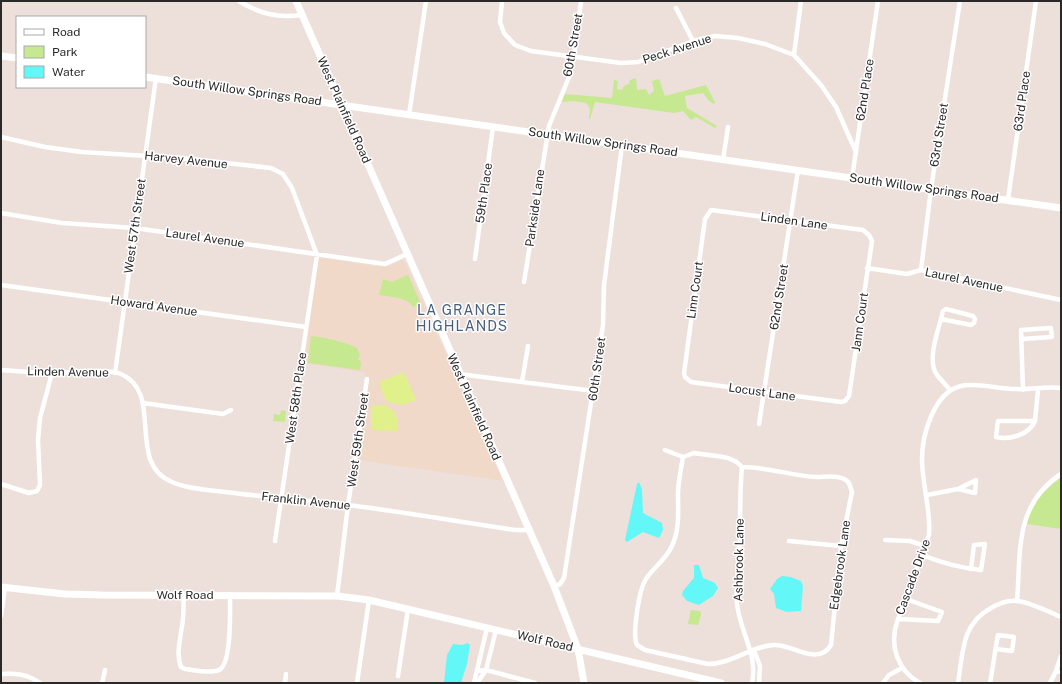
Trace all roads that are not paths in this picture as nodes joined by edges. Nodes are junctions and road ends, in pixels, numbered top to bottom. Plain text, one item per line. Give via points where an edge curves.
1 (239, 1) edge
2 (296, 1) edge
3 (426, 1) edge
4 (502, 1) edge
5 (581, 1) edge
6 (801, 1) edge
7 (878, 1) edge
8 (960, 1) edge
9 (1036, 1) edge
10 (676, 8) dead end
11 (302, 15) junction
12 (693, 41) junction
13 (1, 56) edge
14 (574, 56) junction
15 (794, 56) junction
16 (16, 58) edge
17 (146, 77) edge
18 (156, 78) junction
19 (341, 105) junction
20 (409, 115) junction
21 (494, 127) junction
22 (728, 127) dead end
23 (547, 134) junction
24 (1, 137) edge
25 (622, 145) junction
26 (856, 152) junction
27 (145, 155) junction
28 (723, 160) junction
29 (798, 170) junction
30 (852, 178) junction
31 (931, 189) junction
32 (1008, 200) junction
33 (1061, 208) edge
34 (711, 210) joint
35 (1, 213) edge
36 (790, 220) junction
37 (135, 228) junction
38 (872, 241) joint
39 (317, 254) junction
40 (407, 254) junction
41 (475, 259) dead end
42 (867, 268) junction
43 (922, 270) junction
44 (524, 282) dead end
45 (1, 285) edge
46 (1061, 300) edge
47 (125, 301) junction
48 (941, 318) junction
49 (306, 327) junction
50 (1022, 339) junction
51 (528, 346) dead end
52 (1, 370) edge
53 (52, 373) junction
54 (115, 373) junction
55 (684, 373) joint
56 (459, 374) junction
57 (367, 379) dead end
58 (522, 382) junction
59 (1061, 388) edge
60 (950, 390) junction
61 (1023, 390) junction
62 (1038, 390) junction
63 (594, 391) junction
64 (764, 392) junction
65 (844, 401) joint
66 (143, 403) junction
67 (231, 410) dead end
68 (1035, 421) junction
69 (759, 424) dead end
70 (664, 450) dead end
71 (683, 457) junction
72 (742, 467) junction
73 (1061, 474) edge
74 (1, 484) edge
75 (958, 489) dead end
76 (927, 495) junction
77 (281, 499) junction
78 (348, 505) junction
79 (528, 530) junction
80 (885, 540) dead end
81 (275, 541) dead end
82 (789, 541) dead end
83 (841, 546) junction
84 (925, 546) junction
85 (922, 555) junction
86 (971, 569) junction
87 (554, 586) junction
88 (3, 587) edge
89 (184, 595) junction
90 (230, 596) junction
91 (337, 596) junction
92 (906, 599) junction
93 (369, 600) junction
94 (1017, 601) junction
95 (408, 609) junction
96 (1, 616) edge
97 (1061, 617) edge
98 (898, 618) junction
99 (487, 628) junction
100 (496, 630) junction
101 (578, 649) junction
102 (996, 649) junction
103 (752, 651) junction
104 (1061, 656) edge
105 (902, 668) junction
106 (105, 670) dead end
107 (486, 670) junction
108 (477, 671) junction
109 (1058, 671) edge
110 (1, 674) edge
111 (286, 674) dead end
112 (398, 676) dead end
113 (40, 683) edge
114 (102, 683) edge
115 (285, 683) edge
116 (357, 683) edge
117 (474, 683) edge
118 (477, 683) edge
119 (535, 683) edge
120 (584, 683) edge
121 (721, 683) edge
122 (752, 683) edge
123 (759, 683) edge
124 (884, 683) edge
125 (920, 683) edge
126 (958, 683) edge
127 (990, 683) edge
128 (1050, 683) edge

1 - 11 street via 263,14 289,17
2 - 11 main road, West Plainfield Road
3 - 20 street
4 - 14 street, Peck Avenue via 501,26 508,39 519,48
5 - 14 street, 60th Street
6 - 15 street
7 - 26 street, 62nd Place
8 - 31 street, 63rd Street
9 - 32 street, 63rd Place
10 - 12 street
11 - 19 main road, West Plainfield Road
12 - 14 street, Peck Avenue via 638,62 621,63
12 - 15 street, Peck Avenue via 715,36 738,38 765,44
13 - 16 main road
14 - 23 street, 60th Street via 569,77
15 - 26 street, Peck Avenue via 821,85 836,107
17 - 18 main road, South Willow Springs Road
18 - 19 main road, South Willow Springs Road
18 - 27 street, West 57th Street
19 - 20 main road, South Willow Springs Road
19 - 40 main road, West Plainfield Road
20 - 21 main road, South Willow Springs Road
21 - 23 main road, South Willow Springs Road
21 - 41 street, 59th Place
22 - 28 street
23 - 25 main road, South Willow Springs Road
23 - 44 street, Parkside Lane
24 - 27 street, Harvey Avenue via 82,152
25 - 28 main road, South Willow Springs Road
25 - 63 street, 60th Street
26 - 30 street, 62nd Place
27 - 37 street, West 57th Street
27 - 39 street, Harvey Avenue via 272,168 283,174 292,188
28 - 29 main road, South Willow Springs Road
29 - 30 main road, South Willow Springs Road
29 - 36 street, 62nd Street
30 - 31 main road, South Willow Springs Road
31 - 32 main road, South Willow Springs Road
31 - 43 street, 63rd Street
32 - 33 main road, South Willow Springs Road
34 - 36 street, Linden Lane
34 - 55 street, Linn Court via 705,219
35 - 37 street, Laurel Avenue via 62,223
36 - 38 street, Linden Lane via 863,230 870,235
36 - 64 street, 62nd Street
37 - 39 street, Laurel Avenue
37 - 47 street, West 57th Street
38 - 42 street, Jann Court
39 - 40 street, Laurel Avenue via 385,264
39 - 49 street, West 58th Place
40 - 56 main road, West Plainfield Road
42 - 43 street, Laurel Avenue via 907,274
42 - 65 street, Jann Court via 849,396
43 - 46 street, Laurel Avenue
45 - 47 street, Howard Avenue
47 - 49 street, Howard Avenue
47 - 54 street, West 57th Street
48 - 48 street via 971,325 974,324 975,318 946,309
48 - 60 street via 933,362 936,374
49 - 77 street, West 58th Place
50 - 50 street via 1052,337 1051,328 1020,330
50 - 61 street
51 - 58 street
52 - 53 street, Linden Avenue
53 - 54 street, Linden Avenue
53 - 74 street via 40,418 40,485 37,491 29,493
54 - 66 street, Linden Avenue via 122,374 137,387
55 - 64 street, Locust Lane via 692,382
56 - 58 street
56 - 79 main road, West Plainfield Road
57 - 78 street, West 59th Street
58 - 63 street
59 - 62 street
60 - 61 street via 969,385
60 - 76 street, Cascade Drive via 940,399 924,435 922,460
61 - 62 street
62 - 68 street
63 - 87 street, 60th Street via 564,578 560,584
64 - 65 street, Locust Lane
64 - 69 street, 62nd Street
66 - 67 street via 223,414
66 - 77 street, Franklin Avenue via 149,456 156,470 164,478 186,487
68 - 68 street via 998,421 996,437 1023,434
70 - 71 street
71 - 72 street via 694,453 730,458
71 - 103 street via 676,537 671,549 643,585 636,642 645,650 708,664 719,664
72 - 83 street, Edgebrook Lane via 847,480 852,492
72 - 103 street, Ashbrook Lane via 740,557 736,597 740,620
73 - 94 street via 1040,491 1026,516 1022,531
75 - 76 street
76 - 84 street, Cascade Drive via 930,523
77 - 78 street, Franklin Avenue
77 - 81 street, West 58th Place
78 - 79 street, Franklin Avenue
78 - 91 street, West 59th Street
79 - 87 main road, West Plainfield Road
80 - 84 street via 910,541
82 - 83 street
83 - 103 street, Edgebrook Lane via 830,644 827,651 817,655 776,645
84 - 85 street, Cascade Drive
85 - 86 street via 951,566
85 - 92 street, Cascade Drive
86 - 86 street via 981,570 985,544 974,545
87 - 101 main road, West Plainfield Road
88 - 89 main road, Wolf Road via 83,595
88 - 96 street
89 - 90 main road, Wolf Road
89 - 90 street via 180,635 181,667 215,671 224,665 229,640
90 - 91 main road, Wolf Road
91 - 93 main road, Wolf Road
92 - 98 street, Cascade Drive
92 - 98 street via 942,612 938,621
93 - 95 main road, Wolf Road
93 - 116 street
94 - 97 street
94 - 126 street via 997,604 976,618 964,640
95 - 99 main road, Wolf Road
95 - 112 street
98 - 105 street, Cascade Drive via 894,641
99 - 100 main road, Wolf Road
99 - 108 street
100 - 101 main road, Wolf Road
100 - 107 street
101 - 120 main road, West Plainfield Road
101 - 121 main road, Wolf Road
102 - 102 street via 998,635 1014,637 1012,651
102 - 127 street
103 - 122 street, Ashbrook Lane
103 - 123 street, Ashbrook Lane via 760,666
104 - 109 street
105 - 124 street via 889,675
105 - 125 street via 910,678
106 - 114 street
107 - 108 street
107 - 118 street
107 - 119 street
108 - 117 street
109 - 128 street
110 - 113 street via 16,673
111 - 115 street

